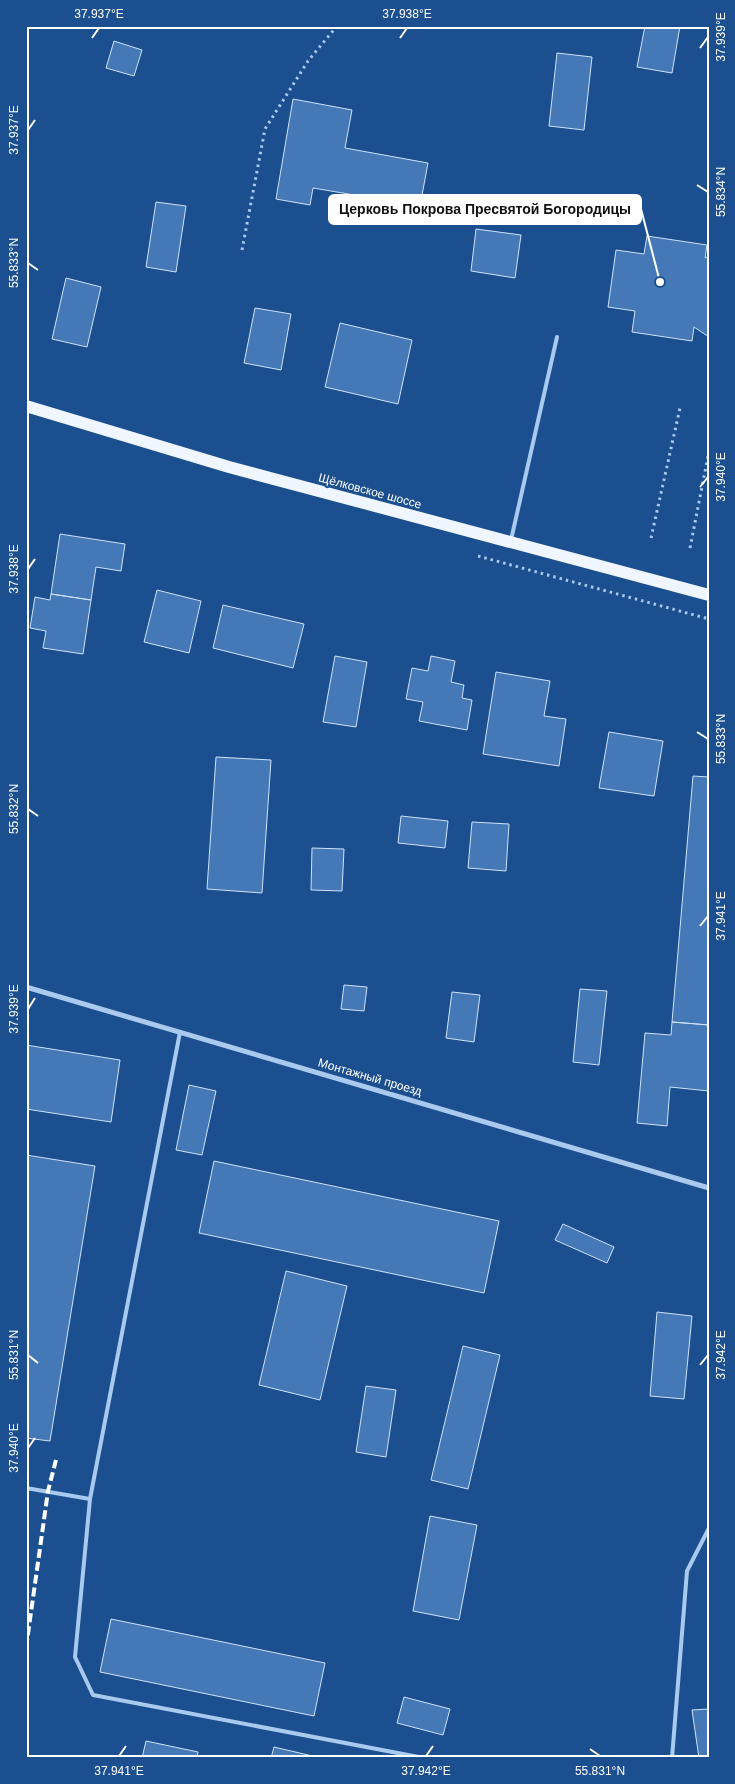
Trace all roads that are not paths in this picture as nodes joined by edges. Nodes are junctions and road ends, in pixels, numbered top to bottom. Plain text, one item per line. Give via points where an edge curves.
1 (557, 337) dead end
2 (26, 406) edge
3 (510, 543) junction
4 (709, 595) edge
5 (26, 986) edge
6 (180, 1032) junction
7 (709, 1188) edge
8 (26, 1488) edge
9 (90, 1499) junction
10 (709, 1528) edge
11 (424, 1758) edge
12 (672, 1758) edge

1 - 3 lane
2 - 3 main road, Щёлковское шоссе
3 - 4 main road, Щёлковское шоссе
5 - 6 street, Монтажный проезд
6 - 7 street, Монтажный проезд
6 - 9 lane
8 - 9 lane
9 - 11 lane via 75,1657 93,1695
10 - 12 lane via 687,1571

